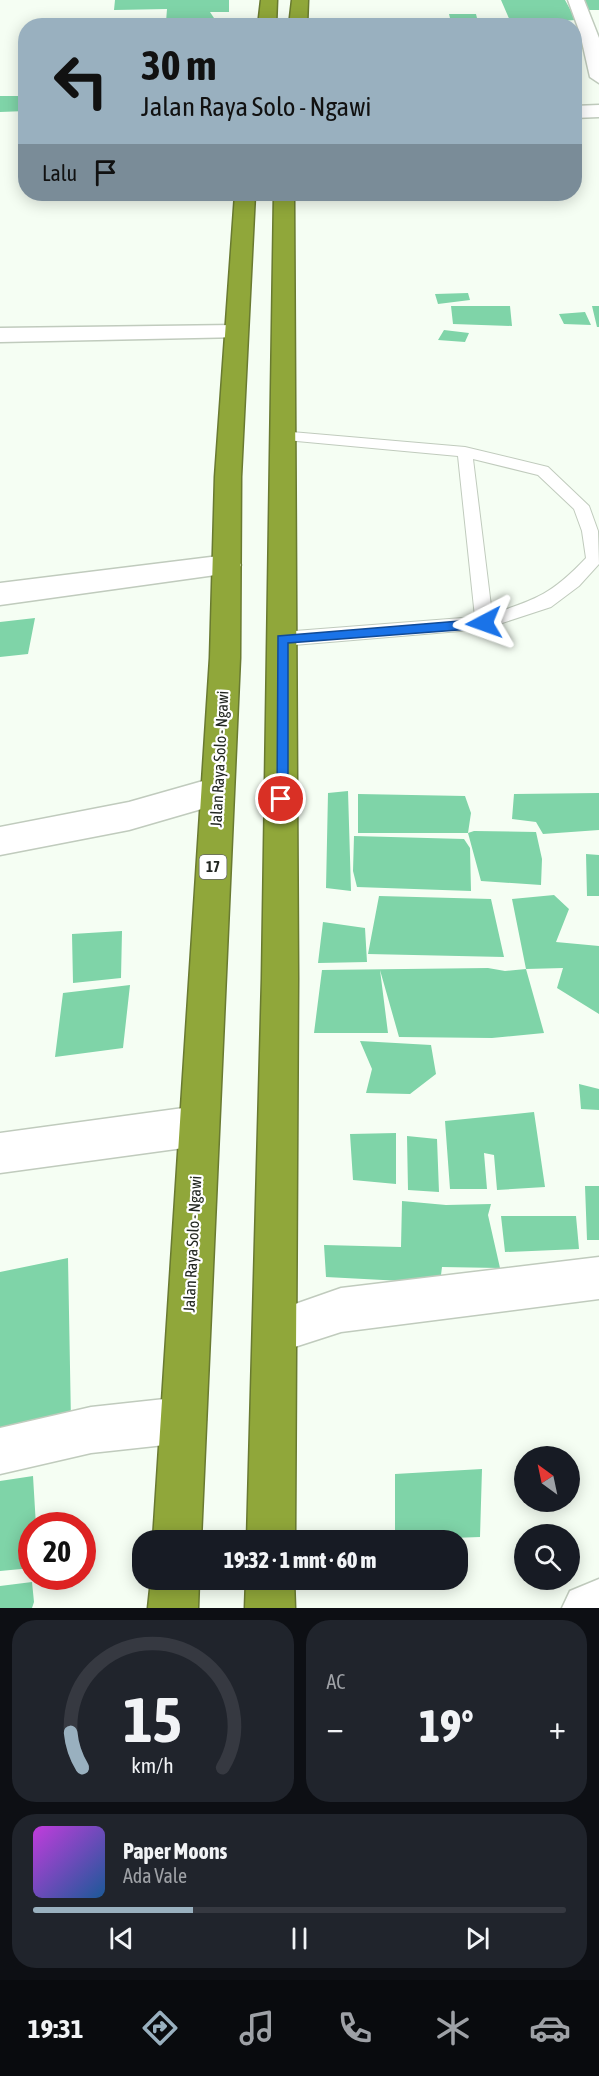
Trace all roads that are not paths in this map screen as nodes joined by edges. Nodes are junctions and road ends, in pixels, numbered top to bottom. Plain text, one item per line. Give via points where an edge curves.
1 (269, 0) edge
2 (300, 0) edge
3 (576, 0) edge
4 (268, 18) edge
5 (299, 18) edge
6 (594, 33) edge
7 (599, 77) edge
8 (599, 111) edge
9 (582, 112) edge
10 (244, 201) edge
11 (284, 201) edge
12 (235, 332) junction
13 (0, 335) edge
14 (280, 436) junction
15 (465, 452) junction
16 (227, 564) junction
17 (0, 594) edge
18 (484, 623) junction
19 (282, 639) junction
20 (217, 791) junction
21 (0, 841) edge
22 (198, 1126) junction
23 (0, 1153) edge
24 (599, 1278) edge
25 (276, 1331) junction
26 (183, 1420) junction
27 (0, 1451) edge
28 (178, 1530) edge
29 (271, 1530) edge
30 (174, 1590) edge
31 (270, 1590) edge
32 (599, 1604) edge
33 (173, 1608) edge
34 (270, 1608) edge
35 (587, 1608) edge

1 - 4 highway
2 - 5 highway
3 - 6 street
6 - 7 street
8 - 9 street
10 - 12 highway, Jalan Raya Solo - Ngawi / 17
11 - 14 highway
12 - 13 street
12 - 16 highway, Jalan Raya Solo - Ngawi / 17
14 - 15 lane
14 - 19 highway
15 - 18 lane
15 - 18 lane via 543,471 581,506 594,559 573,582 544,603
16 - 17 street
16 - 20 highway, Jalan Raya Solo - Ngawi / 17
18 - 19 lane
19 - 25 highway
20 - 21 street via 129,816
20 - 22 highway, Jalan Raya Solo - Ngawi / 17
22 - 23 street
22 - 26 highway, Jalan Raya Solo - Ngawi / 17
24 - 25 street via 341,1310
25 - 29 highway
26 - 27 street via 91,1430
26 - 28 highway, Jalan Raya Solo - Ngawi / 17
30 - 33 highway
31 - 34 highway
32 - 35 street

